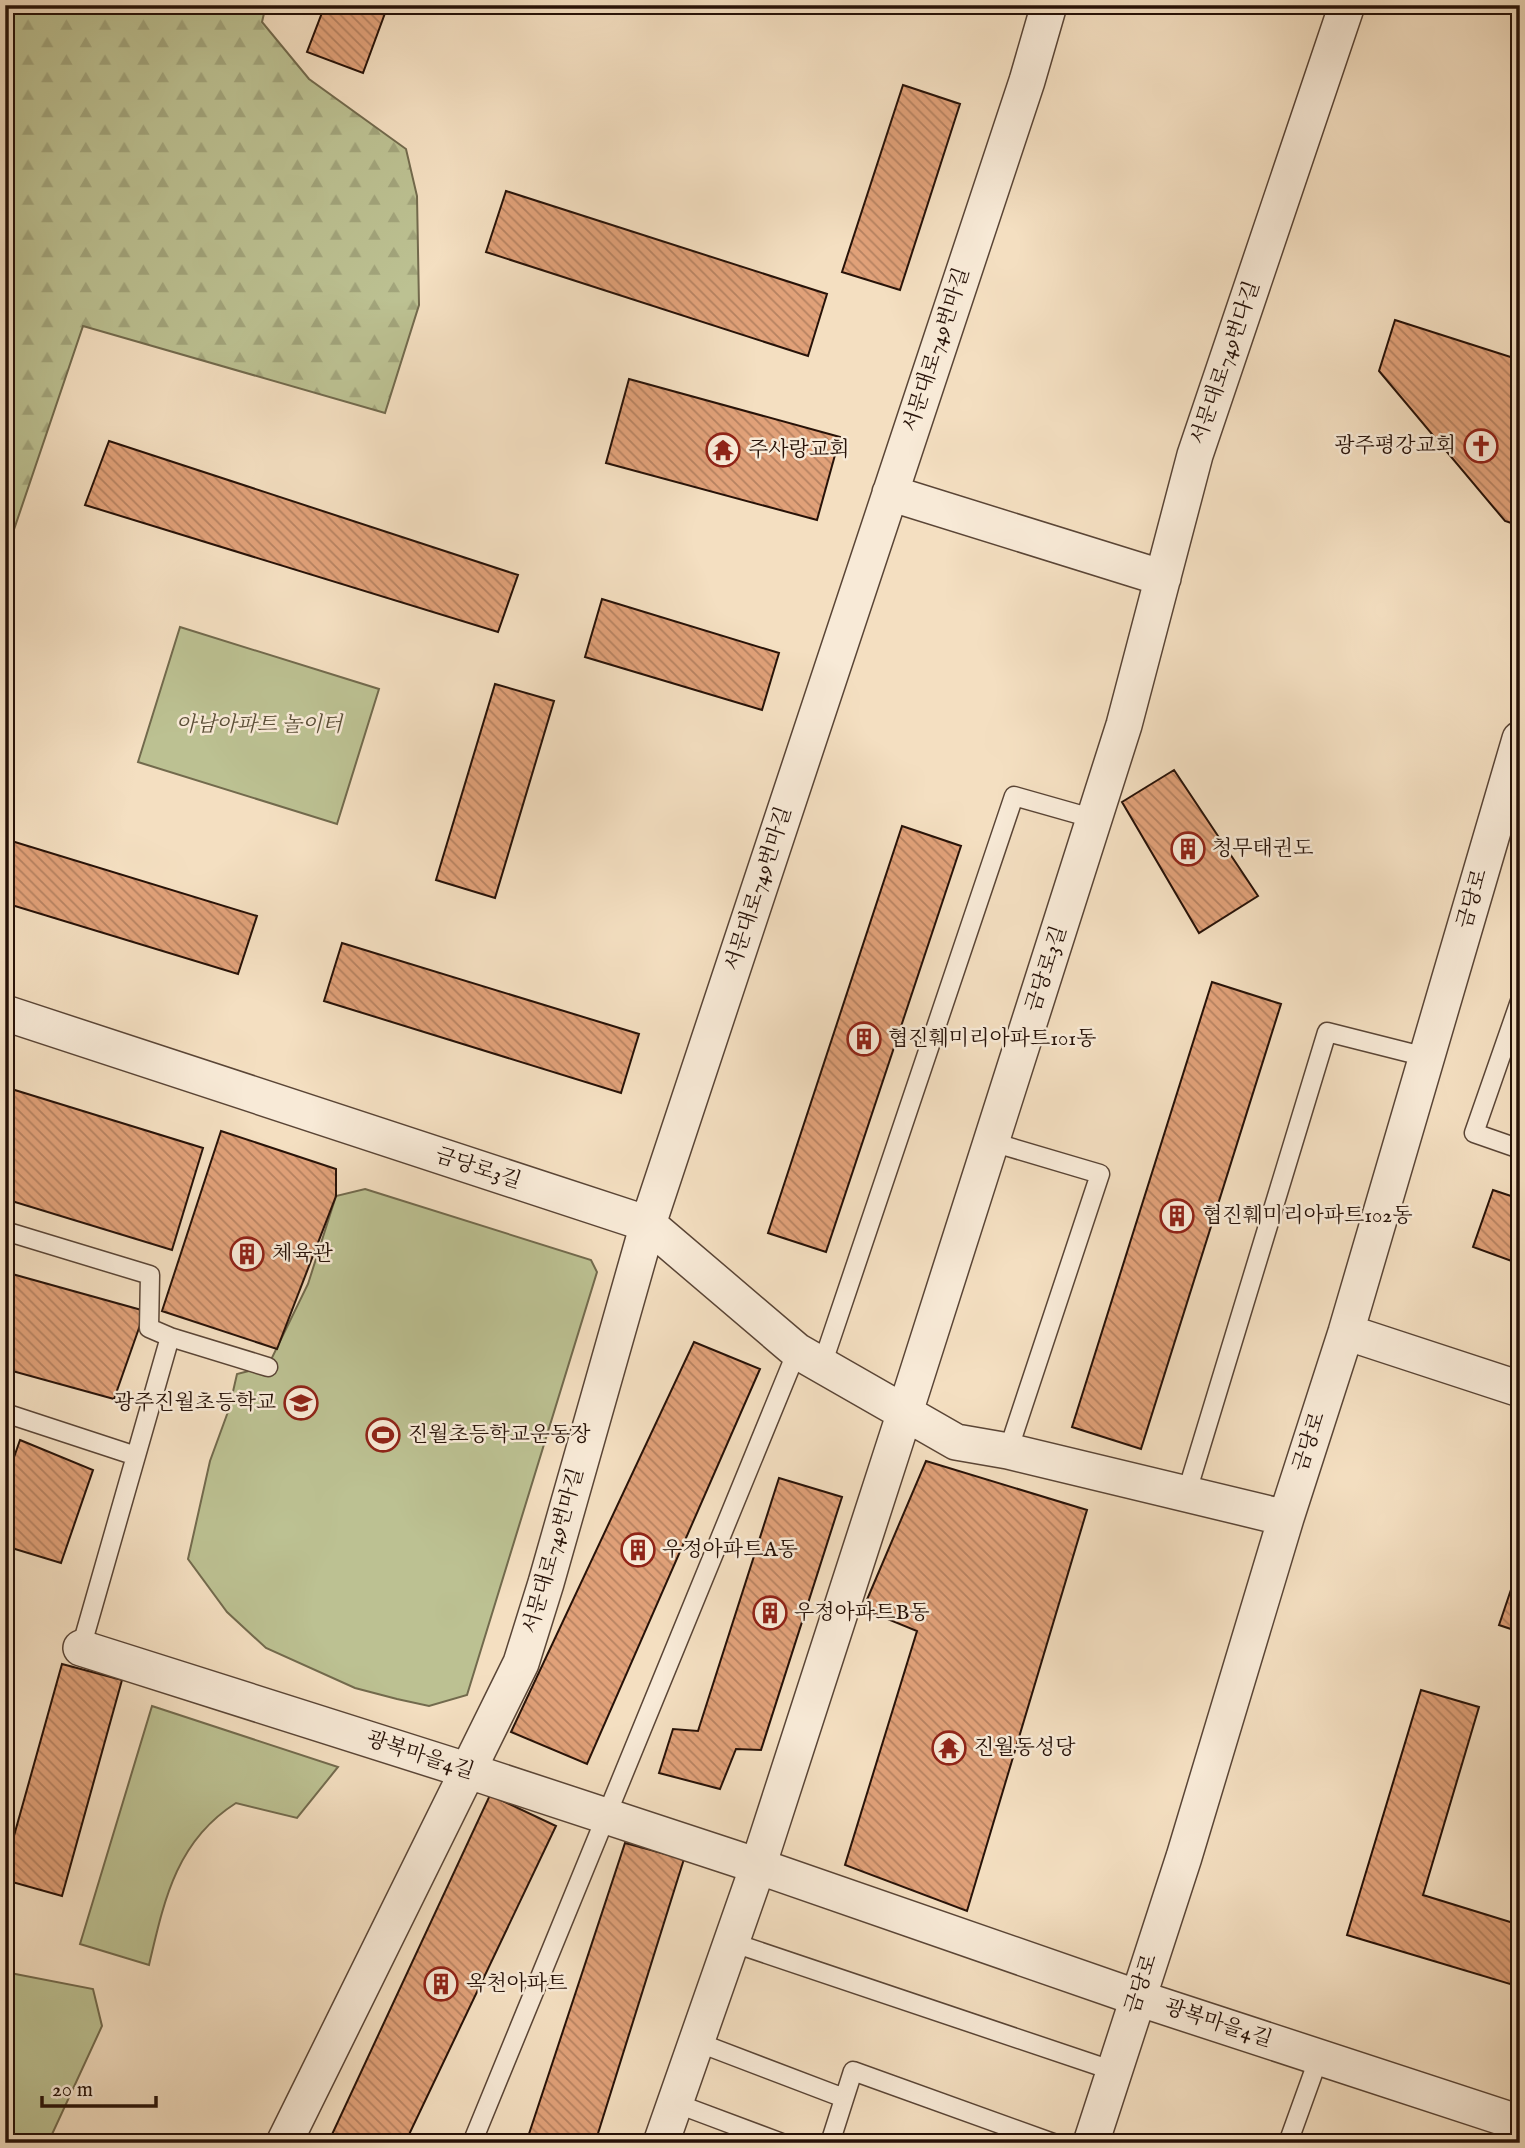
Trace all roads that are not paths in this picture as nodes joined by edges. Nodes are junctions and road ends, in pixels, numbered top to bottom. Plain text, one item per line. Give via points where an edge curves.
1 (1049, 5) edge
2 (1347, 5) edge
3 (890, 493) junction
4 (1163, 578) junction
5 (1124, 725) joint
6 (1520, 739) edge
7 (1095, 819) junction
8 (1520, 1001) edge
9 (5, 1013) edge
10 (1426, 1058) junction
11 (992, 1142) junction
12 (1520, 1149) edge
13 (648, 1224) junction
14 (5, 1231) edge
15 (1346, 1332) junction
16 (170, 1337) junction
17 (809, 1358) junction
18 (268, 1367) dead end
19 (1520, 1390) edge
20 (905, 1412) junction
21 (5, 1413) edge
22 (1008, 1451) junction
23 (136, 1456) junction
24 (1186, 1494) junction
25 (1286, 1518) junction
26 (81, 1648) joint
27 (469, 1771) junction
28 (604, 1816) junction
29 (758, 1866) junction
30 (731, 1942) junction
31 (1138, 1998) junction
32 (697, 2042) junction
33 (1319, 2057) junction
34 (1114, 2071) junction
35 (844, 2098) junction
36 (675, 2103) junction
37 (1511, 2129) edge
38 (284, 2143) edge
39 (472, 2143) edge
40 (661, 2143) edge
41 (782, 2143) edge
42 (830, 2143) edge
43 (1053, 2143) edge
44 (1091, 2143) edge
45 (1289, 2143) edge

1 - 3 street, 서문대로749번마길
2 - 4 street, 서문대로749번다길 via 1195,455
3 - 4 street
3 - 13 street, 서문대로749번마길
4 - 5 street, 서문대로749번다길
5 - 7 street, 금당로3길
6 - 10 street, 금당로
7 - 11 street, 금당로3길
7 - 17 lane via 1014,796
8 - 12 lane via 1474,1133
9 - 13 street, 금당로3길
10 - 15 street, 금당로
10 - 24 lane via 1327,1032
11 - 20 street, 금당로3길
11 - 22 lane via 1100,1174
13 - 17 street, 금당로3길
13 - 27 street, 서문대로749번마길 via 521,1662
14 - 16 lane via 150,1275 149,1328
15 - 19 street
15 - 25 street, 금당로
16 - 18 lane
16 - 23 lane
17 - 20 street, 금당로3길
17 - 28 lane
20 - 22 street, 금당로3길 via 957,1442
20 - 29 street
21 - 23 lane
22 - 24 street, 금당로3길
23 - 26 lane
24 - 25 street, 금당로3길
25 - 31 street, 금당로
26 - 27 street, 광복마을4길
27 - 28 street, 광복마을4길
27 - 38 street, 서문대로749번마길
28 - 29 street, 광복마을4길
28 - 39 lane
29 - 30 street
29 - 31 street, 광복마을4길
30 - 32 street
30 - 34 lane
31 - 33 street, 광복마을4길
31 - 34 street, 금당로
32 - 35 lane
32 - 36 street
33 - 37 street, 광복마을4길
33 - 45 lane
34 - 44 street, 금당로
35 - 42 lane
35 - 43 lane via 853,2071
36 - 40 street
36 - 41 lane

